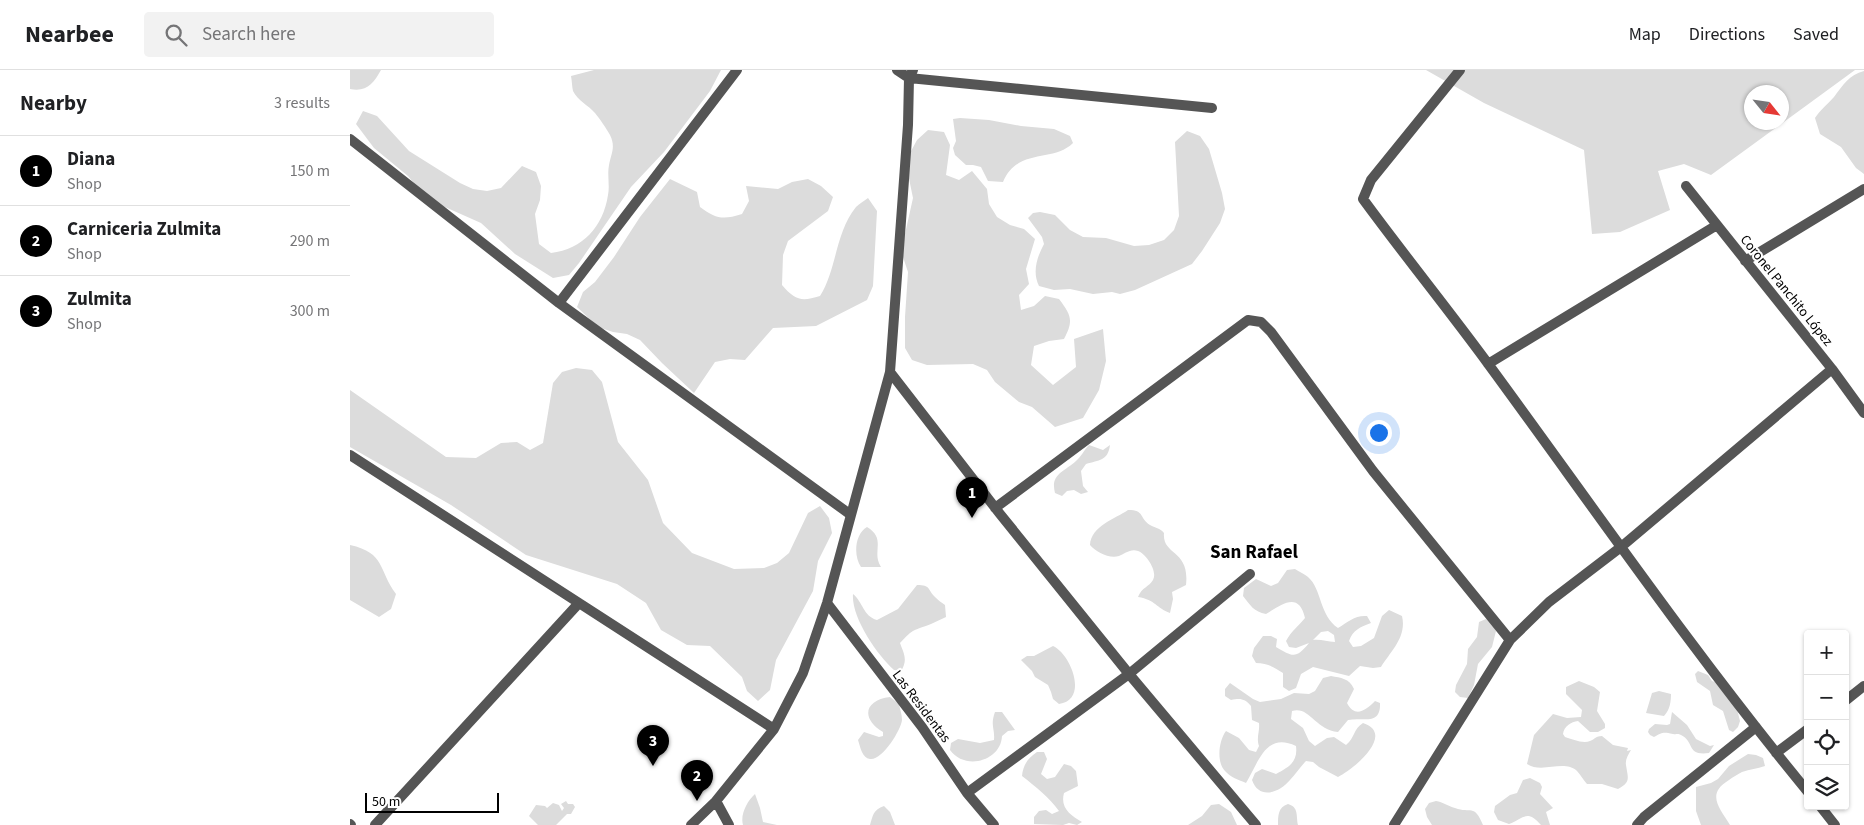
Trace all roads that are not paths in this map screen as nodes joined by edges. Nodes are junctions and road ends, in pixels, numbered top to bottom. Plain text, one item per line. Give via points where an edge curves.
1 (737, 70) edge
2 (897, 70) edge
3 (1460, 70) edge
4 (911, 74) edge
5 (1212, 108) dead end
6 (350, 139) edge
7 (1686, 186) dead end
8 (1864, 189) edge
9 (1717, 225) junction
10 (1745, 261) junction
11 (559, 303) junction
12 (1488, 364) junction
13 (1832, 369) junction
14 (890, 372) junction
15 (1864, 413) edge
16 (350, 455) edge
17 (995, 508) junction
18 (851, 514) junction
19 (1621, 547) junction
20 (1250, 574) dead end
21 (579, 603) junction
22 (827, 603) junction
23 (1510, 640) junction
24 (1129, 674) junction
25 (1864, 686) edge
26 (1849, 698) edge
27 (1756, 727) junction
28 (774, 729) junction
29 (1804, 732) edge
30 (1776, 753) junction
31 (1804, 787) edge
32 (967, 793) junction
33 (716, 801) junction
34 (1823, 810) edge
35 (375, 825) edge
36 (691, 825) edge
37 (729, 825) edge
38 (994, 825) edge
39 (1256, 825) edge
40 (1394, 825) edge
41 (1637, 825) edge
42 (1835, 825) edge

1 - 11 street
2 - 4 street
3 - 12 street via 1371,180 1363,199
4 - 5 street
4 - 14 street
6 - 11 street
7 - 9 street, Coronel Panchito López
8 - 10 street
9 - 10 street, Coronel Panchito López
9 - 12 street
10 - 13 street, Coronel Panchito López
11 - 18 street
12 - 19 street
13 - 15 street, Coronel Panchito López
13 - 19 street
14 - 17 street
14 - 18 street
16 - 21 street
17 - 23 street via 1248,320 1261,322 1373,471
17 - 24 street
18 - 22 street
19 - 23 street via 1549,602
19 - 27 street
20 - 24 street
21 - 28 street
21 - 35 street
22 - 28 street via 803,673
22 - 32 street, Las Residentas via 922,727
23 - 40 street
24 - 32 street
24 - 39 street
25 - 26 street
27 - 30 street
27 - 41 street
28 - 33 street
29 - 30 street
30 - 31 street
32 - 38 street, Las Residentas
33 - 36 street
33 - 37 street
34 - 42 street

